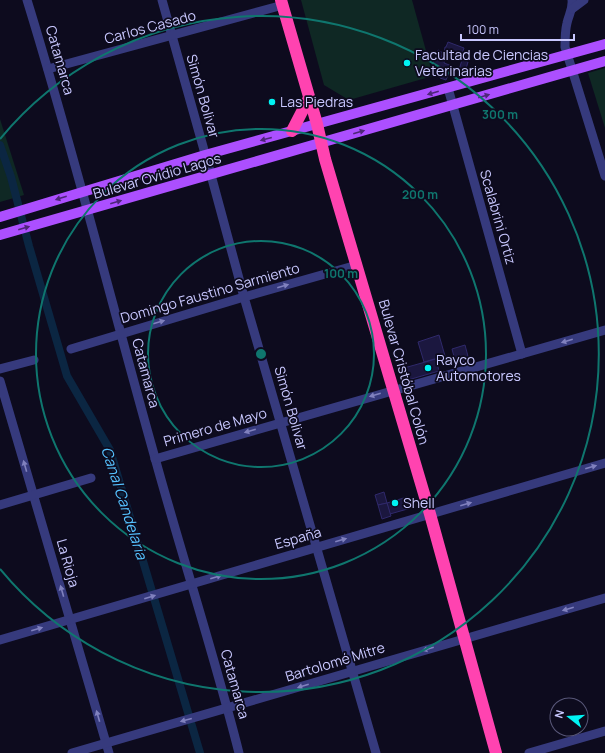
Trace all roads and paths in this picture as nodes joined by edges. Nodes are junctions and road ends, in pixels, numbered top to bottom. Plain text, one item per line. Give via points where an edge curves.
1 (27, 0) edge
2 (162, 0) edge
3 (584, 0) edge
4 (282, 2) edge
5 (572, 4) edge
6 (172, 35) junction
7 (605, 44) edge
8 (568, 55) junction
9 (605, 61) edge
10 (48, 69) junction
11 (573, 70) junction
12 (448, 88) junction
13 (309, 98) junction
14 (452, 105) junction
15 (317, 124) junction
16 (292, 131) junction
17 (322, 142) junction
18 (205, 155) junction
19 (211, 175) junction
20 (605, 176) edge
21 (82, 192) junction
22 (87, 210) junction
23 (3, 217) edge
24 (4, 234) edge
25 (357, 265) junction
26 (244, 297) junction
27 (605, 330) edge
28 (121, 334) junction
29 (71, 349) dead end
30 (522, 354) junction
31 (34, 360) dead end
32 (0, 369) edge
33 (0, 381) edge
34 (393, 390) junction
35 (281, 422) junction
36 (155, 459) junction
37 (605, 463) edge
38 (91, 478) dead end
39 (34, 495) junction
40 (0, 505) edge
41 (430, 514) junction
42 (316, 547) junction
43 (191, 584) junction
44 (605, 598) edge
45 (70, 620) junction
46 (465, 638) junction
47 (0, 640) edge
48 (352, 671) junction
49 (228, 709) junction
50 (605, 731) edge
51 (106, 743) junction
52 (72, 753) edge
53 (109, 753) edge
54 (239, 753) edge
55 (376, 753) edge
56 (496, 753) edge
57 (529, 753) edge

1 - 10 street, Catamarca
2 - 6 street, Simón Bolivar
3 - 5 street
4 - 6 street, Carlos Casado
4 - 13 highway, Bulevar Cristóbal Colón
5 - 8 street via 565,35
6 - 10 street, Carlos Casado
6 - 18 street, Simón Bolivar
7 - 8 main road, Bulevar Ovidio Lagos
8 - 11 street
8 - 12 main road, Bulevar Ovidio Lagos
9 - 11 main road, Bulevar Ovidio Lagos
10 - 21 street, Catamarca
14 -> 11 main road, Bulevar Ovidio Lagos
11 - 20 street
12 - 14 street, Scalabrini Ortiz
12 -> 15 main road, Bulevar Ovidio Lagos
13 - 15 highway, Bulevar Cristóbal Colón
13 - 16 highway
17 -> 14 main road, Bulevar Ovidio Lagos
14 - 30 street, Scalabrini Ortiz
15 - 16 main road, Bulevar Ovidio Lagos
15 - 17 highway, Bulevar Cristóbal Colón
16 -> 18 main road, Bulevar Ovidio Lagos
17 - 19 main road, Bulevar Ovidio Lagos
17 - 25 highway, Bulevar Cristóbal Colón
18 - 19 street, Simón Bolivar
18 - 21 main road, Bulevar Ovidio Lagos
22 -> 19 main road, Bulevar Ovidio Lagos
19 - 26 street, Simón Bolivar
21 - 22 street, Catamarca
21 -> 23 main road, Bulevar Ovidio Lagos
24 -> 22 main road, Bulevar Ovidio Lagos
22 - 28 street, Catamarca
26 -> 25 street, Domingo Faustino Sarmiento
25 - 34 highway, Bulevar Cristóbal Colón
28 -> 26 street, Domingo Faustino Sarmiento
26 - 35 street, Simón Bolivar
27 -> 30 street, Primero de Mayo
28 - 29 street, Domingo Faustino Sarmiento
28 - 36 street, Catamarca
30 - 34 street, Primero de Mayo
31 - 32 street
39 -> 33 street, La Rioja
34 -> 35 street, Primero de Mayo
34 - 41 highway, Bulevar Cristóbal Colón
35 -> 36 street, Primero de Mayo
35 - 42 street, Simón Bolivar
36 - 43 street, Catamarca
41 -> 37 street, España
38 - 39 street
39 - 40 street
45 -> 39 street, La Rioja
42 -> 41 street, España
41 - 46 highway, Bulevar Cristóbal Colón
43 -> 42 street, España
42 - 48 street, Simón Bolivar
45 -> 43 street, España
43 - 49 street, Catamarca
44 -> 46 street, Bartolomé Mitre
47 -> 45 street, España
51 -> 45 street, La Rioja
46 -> 48 street, Bartolomé Mitre
46 - 56 highway, Bulevar Cristóbal Colón
48 -> 49 street, Bartolomé Mitre
48 - 55 street, Simón Bolivar
49 -> 51 street, Bartolomé Mitre
49 - 54 street, Catamarca
50 - 57 street
51 - 52 street, Bartolomé Mitre
51 - 53 street, La Rioja

